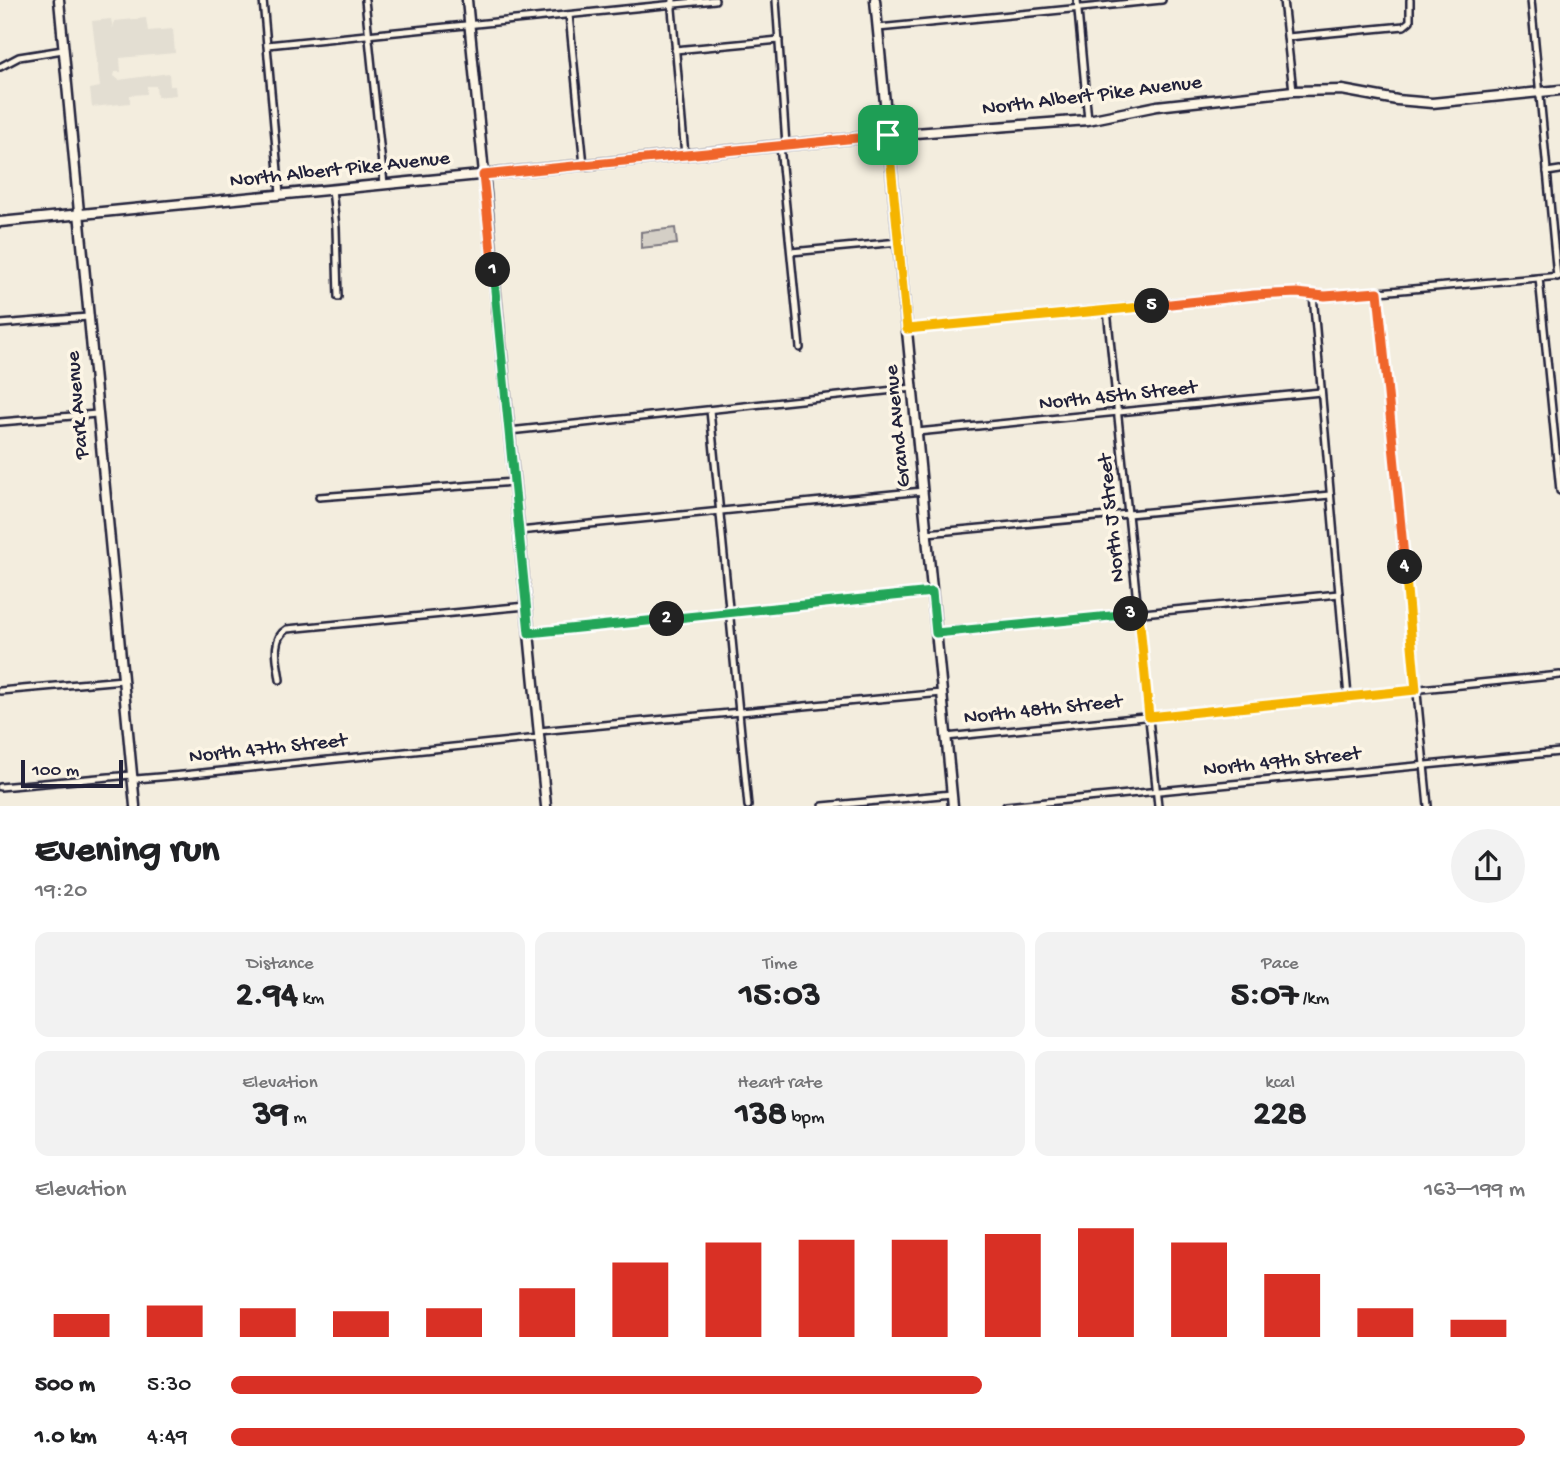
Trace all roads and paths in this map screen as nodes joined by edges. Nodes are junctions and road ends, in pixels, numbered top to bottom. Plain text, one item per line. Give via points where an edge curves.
1 (59, 0) edge
2 (263, 0) edge
3 (365, 0) edge
4 (467, 0) edge
5 (715, 0) edge
6 (776, 0) edge
7 (875, 0) edge
8 (1077, 0) edge
9 (1162, 0) edge
10 (1283, 0) edge
11 (1410, 0) edge
12 (1531, 0) edge
13 (673, 2) edge
14 (1078, 8) junction
15 (569, 15) junction
16 (469, 25) junction
17 (878, 27) junction
18 (367, 35) junction
19 (1287, 37) junction
20 (779, 40) junction
21 (267, 45) junction
22 (63, 50) junction
23 (675, 50) junction
24 (0, 67) edge
25 (1560, 90) edge
26 (1293, 91) junction
27 (1540, 92) junction
28 (1088, 120) junction
29 (888, 135) junction
30 (783, 146) junction
31 (685, 155) junction
32 (584, 165) junction
33 (1560, 170) edge
34 (1547, 172) junction
35 (483, 175) junction
36 (384, 184) junction
37 (332, 189) junction
38 (280, 194) junction
39 (78, 214) junction
40 (0, 222) edge
41 (899, 242) junction
42 (790, 252) junction
43 (1559, 276) edge
44 (1539, 278) junction
45 (1378, 292) junction
46 (1313, 295) junction
47 (338, 297) dead end
48 (1107, 310) junction
49 (88, 317) junction
50 (0, 324) edge
51 (907, 329) junction
52 (800, 348) dead end
53 (913, 388) junction
54 (1321, 391) junction
55 (710, 410) junction
56 (1118, 412) junction
57 (97, 414) junction
58 (0, 422) edge
59 (509, 431) junction
60 (917, 432) junction
61 (514, 482) junction
62 (923, 491) junction
63 (1560, 491) edge
64 (1330, 495) junction
65 (319, 497) dead end
66 (720, 511) junction
67 (1128, 513) junction
68 (519, 531) junction
69 (927, 533) junction
70 (932, 592) junction
71 (1339, 594) junction
72 (526, 606) junction
73 (731, 612) junction
74 (1139, 614) junction
75 (529, 633) junction
76 (936, 633) junction
77 (1560, 675) edge
78 (123, 680) junction
79 (280, 680) dead end
80 (1416, 690) junction
81 (0, 691) edge
82 (942, 693) junction
83 (1348, 697) junction
84 (739, 712) junction
85 (1149, 717) junction
86 (539, 734) junction
87 (946, 737) junction
88 (1560, 752) edge
89 (1424, 765) junction
90 (132, 777) junction
91 (0, 787) edge
92 (1157, 791) junction
93 (952, 794) junction
94 (135, 806) edge
95 (546, 806) edge
96 (748, 806) edge
97 (823, 806) edge
98 (953, 806) edge
99 (1006, 806) edge
100 (1158, 806) edge
101 (1428, 806) edge

1 - 22 street, Park Avenue
2 - 21 street
3 - 18 street
4 - 16 street
5 - 13 street
6 - 20 street
7 - 17 street, Grand Avenue
8 - 14 street
9 - 14 street
10 - 19 street
11 - 19 street via 1408,24
12 - 27 street
13 - 15 street
13 - 23 street
14 - 17 street
14 - 28 street
15 - 16 street
15 - 32 street
16 - 18 street
16 - 35 street
17 - 29 street, Grand Avenue
18 - 21 street
18 - 36 street
19 - 26 street
20 - 23 street
20 - 30 street
21 - 38 street
22 - 24 street via 19,57
22 - 39 street, Park Avenue
23 - 31 street
25 - 27 street, North Albert Pike Avenue
26 - 27 street, North Albert Pike Avenue via 1342,90 1421,103
26 - 28 street, North Albert Pike Avenue via 1157,106
27 - 34 street
28 - 29 street, North Albert Pike Avenue
29 - 30 street, North Albert Pike Avenue
29 - 41 street, Grand Avenue
30 - 31 street, North Albert Pike Avenue
30 - 42 street
31 - 32 street, North Albert Pike Avenue
32 - 35 street, North Albert Pike Avenue
33 - 34 street
34 - 43 street
35 - 36 street, North Albert Pike Avenue
35 - 59 street
36 - 37 street, North Albert Pike Avenue
37 - 38 street, North Albert Pike Avenue
37 - 47 street
38 - 39 street, North Albert Pike Avenue
39 - 40 street, North Albert Pike Avenue
39 - 49 street, Park Avenue
41 - 42 street
41 - 51 street, Grand Avenue
42 - 52 street
43 - 44 street
44 - 45 street
44 - 63 street
45 - 46 street
45 - 80 street
46 - 48 street via 1254,295
46 - 54 street
48 - 51 street
48 - 56 street, North J Street
49 - 50 street
49 - 57 street, Park Avenue
51 - 53 street, Grand Avenue
53 - 55 street
53 - 60 street, Grand Avenue
54 - 56 street, North 45th Street
54 - 64 street
55 - 59 street
55 - 66 street
56 - 60 street, North 45th Street
56 - 67 street, North J Street
57 - 58 street
57 - 78 street, Park Avenue
59 - 61 street
60 - 62 street, Grand Avenue
61 - 65 street
61 - 68 street
62 - 66 street
62 - 69 street, Grand Avenue
64 - 67 street
64 - 71 street
66 - 68 street
66 - 73 street
67 - 69 street
67 - 74 street, North J Street
68 - 72 street
69 - 70 street, Grand Avenue
70 - 73 street
70 - 76 street, Grand Avenue
71 - 74 street
71 - 83 street
72 - 75 street
72 - 79 street via 287,629 277,643
73 - 75 street
73 - 84 street
74 - 76 street
74 - 85 street, North J Street
75 - 86 street
76 - 82 street, Grand Avenue
77 - 80 street, North 48th Street
78 - 81 street
78 - 90 street, Park Avenue
80 - 83 street, North 48th Street
80 - 89 street
82 - 84 street, North 47th Street
82 - 87 street, Grand Avenue
83 - 85 street, North 48th Street
84 - 86 street, North 47th Street
84 - 96 street
85 - 87 street, North 48th Street
85 - 92 street, North J Street
86 - 90 street, North 47th Street
86 - 95 street
87 - 93 street, Grand Avenue
88 - 89 street, North 49th Street
89 - 92 street, North 49th Street
89 - 101 street
90 - 91 street, North 47th Street
90 - 94 street, Park Avenue
92 - 99 street, North 49th Street
92 - 100 street, North J Street
93 - 97 street
93 - 98 street, Grand Avenue

